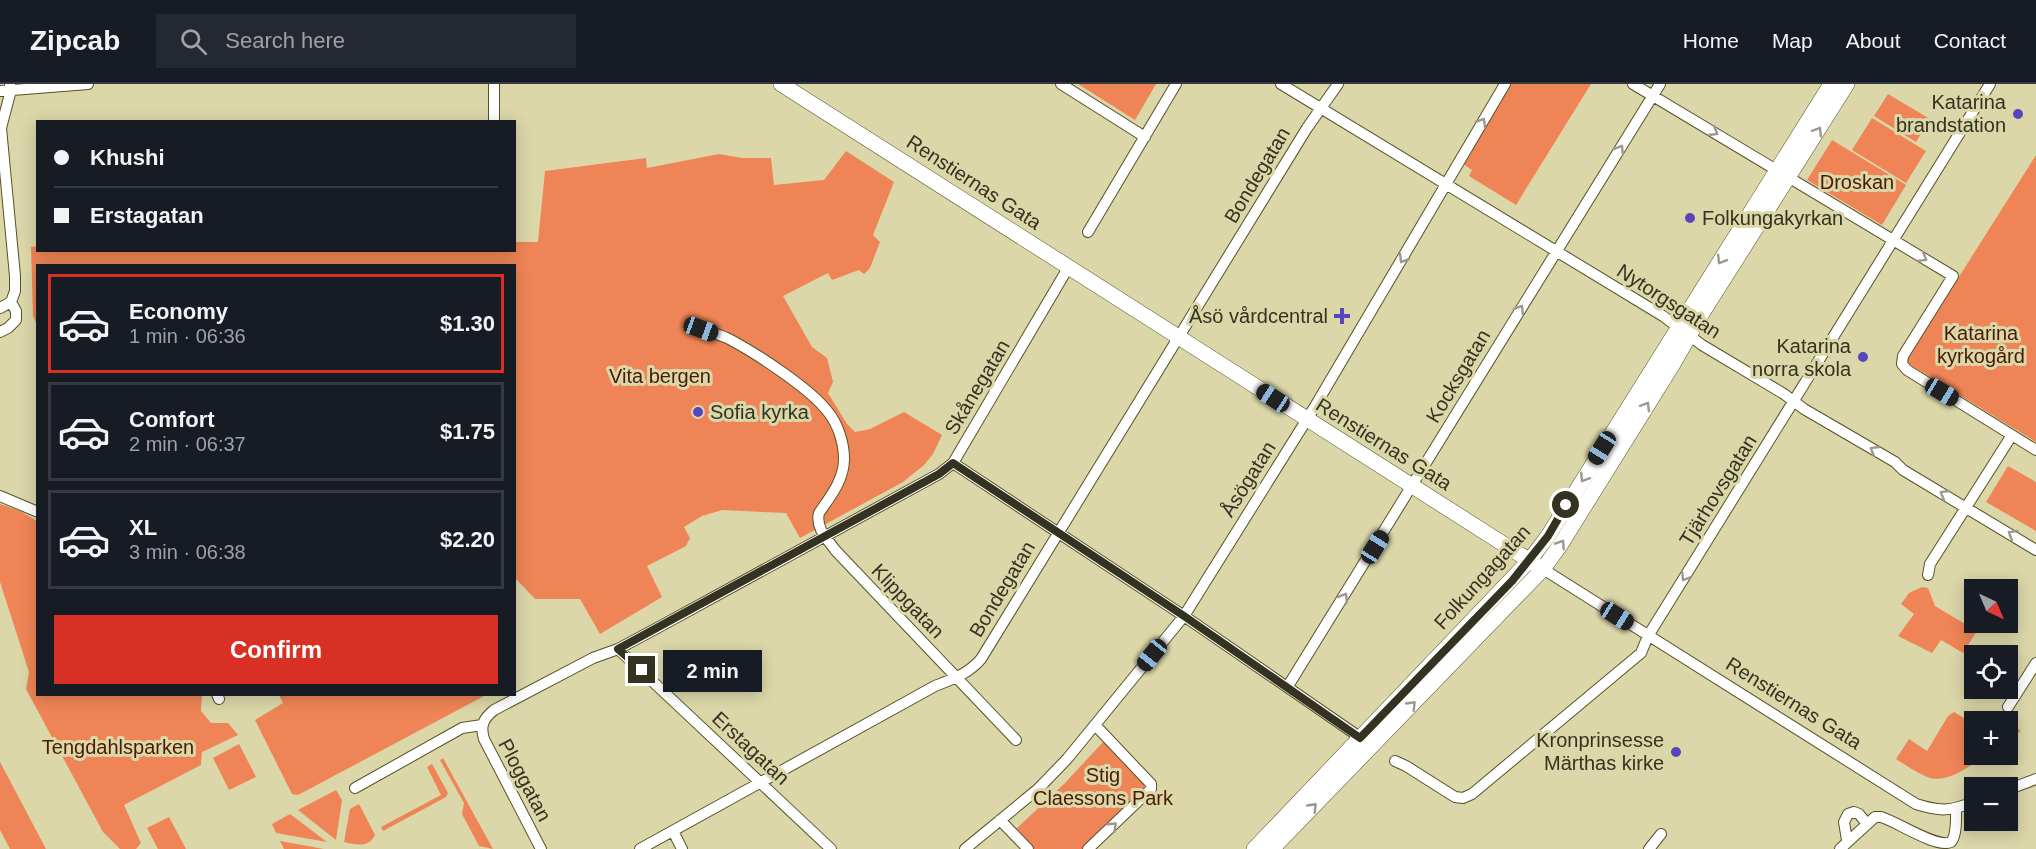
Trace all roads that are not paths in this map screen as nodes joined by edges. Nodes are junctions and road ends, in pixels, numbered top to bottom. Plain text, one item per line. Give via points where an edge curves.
1 (88, 84) edge
2 (494, 84) edge
3 (781, 84) edge
4 (1061, 84) edge
5 (1176, 84) edge
6 (1281, 84) edge
7 (1338, 84) edge
8 (1505, 84) edge
9 (1633, 84) edge
10 (1660, 84) edge
11 (1831, 84) edge
12 (1847, 84) edge
13 (1990, 84) edge
14 (7, 88) edge
15 (1653, 96) junction
16 (1322, 109) junction
17 (494, 120) edge
18 (1145, 137) junction
19 (1783, 174) junction
20 (1444, 184) junction
21 (1088, 232) dead end
22 (1893, 240) junction
23 (1556, 251) junction
24 (1068, 268) junction
25 (11, 302) junction
26 (0, 308) edge
27 (701, 329) dead end
28 (0, 332) edge
29 (1683, 332) junction
30 (1179, 337) junction
31 (1794, 402) junction
32 (1306, 420) junction
33 (2012, 435) junction
34 (2036, 450) edge
35 (953, 463) junction
36 (1412, 487) junction
37 (0, 496) edge
38 (1966, 506) junction
39 (36, 511) edge
40 (1058, 532) junction
41 (826, 537) junction
42 (2036, 550) edge
43 (1529, 561) junction
44 (1543, 570) junction
45 (1928, 575) dead end
46 (1184, 616) junction
47 (1648, 636) junction
48 (618, 649) junction
49 (2036, 663) edge
50 (957, 677) junction
51 (1288, 686) junction
52 (516, 694) edge
53 (506, 699) edge
54 (2008, 707) dead end
55 (482, 726) junction
56 (1096, 726) junction
57 (1360, 738) junction
58 (1016, 740) dead end
59 (1395, 761) dead end
60 (2036, 779) edge
61 (760, 782) junction
62 (2018, 786) edge
63 (355, 788) dead end
64 (1964, 806) edge
65 (1956, 809) junction
66 (1000, 820) junction
67 (1867, 824) junction
68 (673, 831) junction
69 (1661, 834) dead end
70 (1847, 840) junction
71 (541, 849) edge
72 (640, 849) edge
73 (682, 849) edge
74 (831, 849) edge
75 (965, 849) edge
76 (1028, 849) edge
77 (1088, 849) edge
78 (1254, 849) edge
79 (1272, 849) edge
80 (1649, 849) edge
81 (1840, 849) edge

1 - 14 street
2 - 17 street
3 - 24 street, Renstiernas Gata
4 - 18 street
5 - 18 street
6 - 16 street, Nytorgsgatan
7 - 16 street, Bondegatan
20 -> 8 street, Åsögatan
9 - 15 street
10 - 15 street, Kocksgatan
11 - 19 street, Folkungagatan
19 -> 12 street, Folkungagatan
13 - 22 street, Tjärhovsgatan
14 - 25 street via 1,128 15,276
15 -> 19 street
23 -> 15 street, Kocksgatan
16 - 20 street, Nytorgsgatan
16 - 30 street, Bondegatan
18 - 21 street
19 - 22 street
19 - 29 street, Folkungagatan
20 - 23 street, Nytorgsgatan
20 -> 32 street, Åsögatan via 1438,201
22 - 31 street, Tjärhovsgatan
22 -> 33 street via 1953,276 1903,356 1902,364
23 - 29 street, Nytorgsgatan
36 -> 23 street, Kocksgatan
24 - 30 street, Renstiernas Gata
24 - 35 street, Skånegatan
25 - 26 street
25 - 28 street via 16,320
27 - 41 street via 731,340 785,375 821,404 835,421 844,459 841,476 818,520
29 - 31 street, Nytorgsgatan
29 -> 43 street, Folkungagatan
44 -> 29 street, Folkungagatan
30 - 32 street, Renstiernas Gata
30 - 40 street, Bondegatan
38 -> 31 street, Nytorgsgatan
31 -> 47 street, Tjärhovsgatan
32 - 36 street, Renstiernas Gata
32 - 46 street, Åsögatan
33 - 34 street
33 - 38 street
35 - 40 street
35 - 41 street, Skånegatan
36 - 43 street, Renstiernas Gata
51 -> 36 street, Kocksgatan
37 - 39 street
42 -> 38 street, Nytorgsgatan
38 - 45 street via 1929,564
40 - 46 street
40 - 50 street, Bondegatan via 981,659
41 - 48 street, Skånegatan
41 - 50 street, Klippgatan
43 - 44 street, Renstiernas Gata
43 - 57 street, Folkungagatan
44 - 47 street, Renstiernas Gata
79 -> 44 street, Folkungagatan
46 - 51 street
46 - 56 street, Åsögatan
47 - 59 street, Tjärhovsgatan via 1641,654 1472,794 1455,797
47 - 65 street, Renstiernas Gata via 1916,804 1938,811
48 - 52 street, Skånegatan
48 - 61 street, Erstagatan
49 - 54 street
50 - 58 street, Klippgatan
50 - 61 street, Bondegatan
51 - 57 street
53 - 55 street, Skånegatan
55 - 63 street, Skånegatan via 462,728
55 - 71 street, Ploggatan via 484,740
56 - 66 street, Åsögatan via 1051,776
77 -> 56 street via 1151,789 1151,784
57 - 78 street, Folkungagatan
60 - 62 street
61 - 68 street, Bondegatan
61 - 74 street, Erstagatan
64 - 65 street
65 - 67 street via 1953,837 1945,846 1922,840 1881,816
66 - 75 street, Åsögatan
66 - 76 street
67 - 70 street
67 - 70 street via 1860,814 1848,814 1844,822
68 - 72 street, Bondegatan
68 - 73 street
69 - 80 street
70 - 81 street

